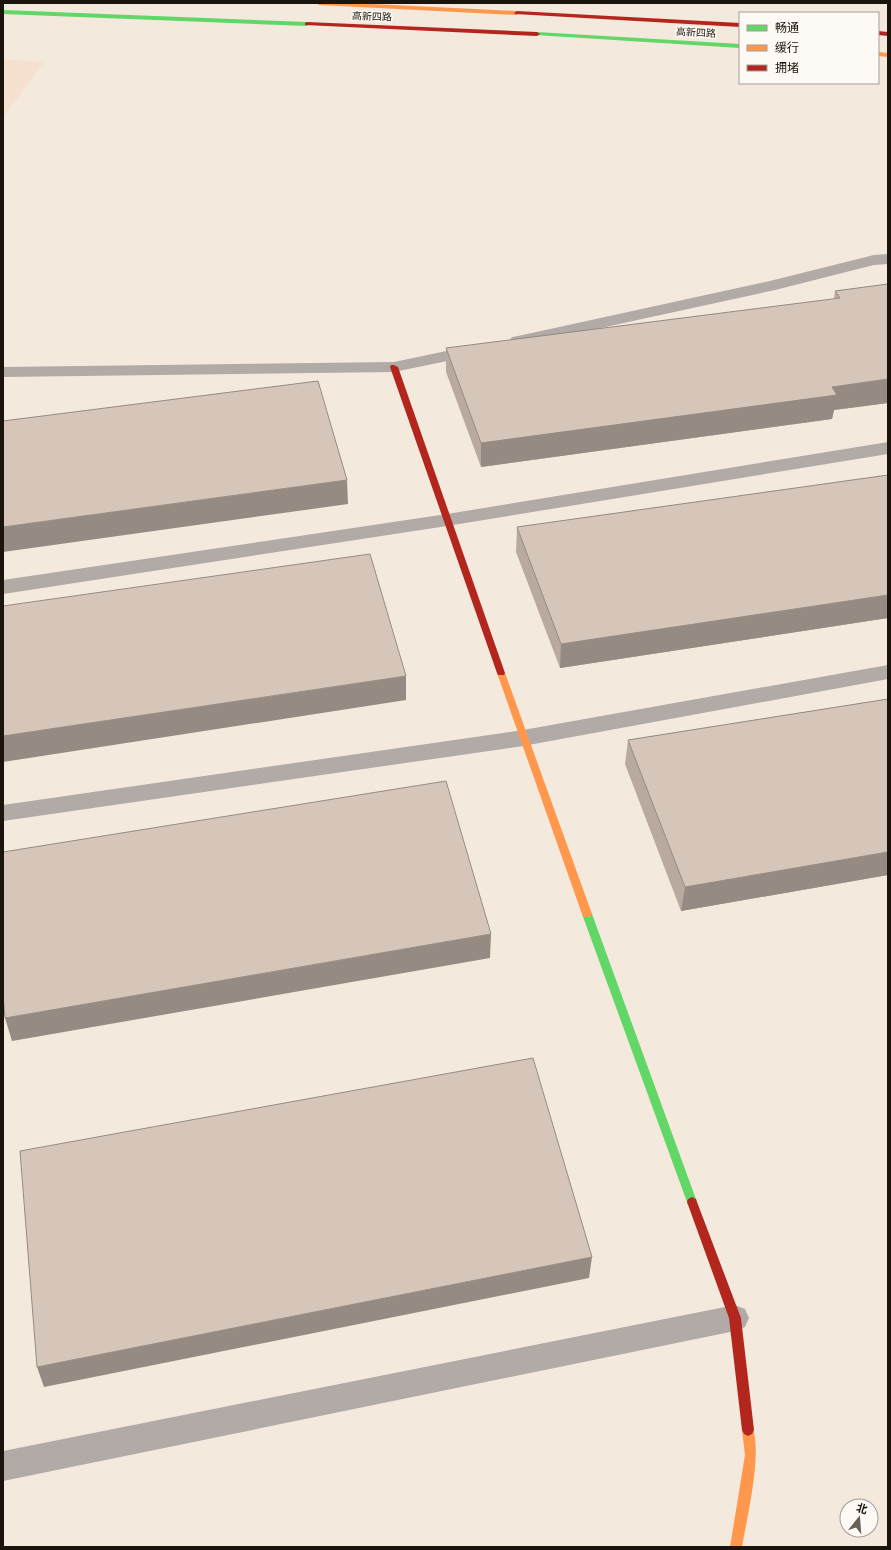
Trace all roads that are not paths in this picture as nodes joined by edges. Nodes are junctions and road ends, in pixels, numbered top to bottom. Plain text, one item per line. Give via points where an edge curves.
1 (319, 3) edge
2 (3, 12) edge
3 (739, 25) edge
4 (739, 46) edge
5 (888, 259) edge
6 (394, 367) junction
7 (3, 372) edge
8 (888, 448) edge
9 (447, 520) junction
10 (3, 587) edge
11 (888, 672) edge
12 (523, 738) junction
13 (3, 813) edge
14 (735, 1318) junction
15 (3, 1466) edge
16 (736, 1547) edge

1 - 3 main road, 高新四路
2 - 4 main road, 高新四路 via 492,31
5 - 6 street via 874,260 775,285
6 - 7 street
6 - 9 main road
8 - 9 street
9 - 10 street
9 - 12 main road
11 - 12 street
12 - 13 street
12 - 14 main road
14 - 15 street
14 - 16 main road via 751,1455

